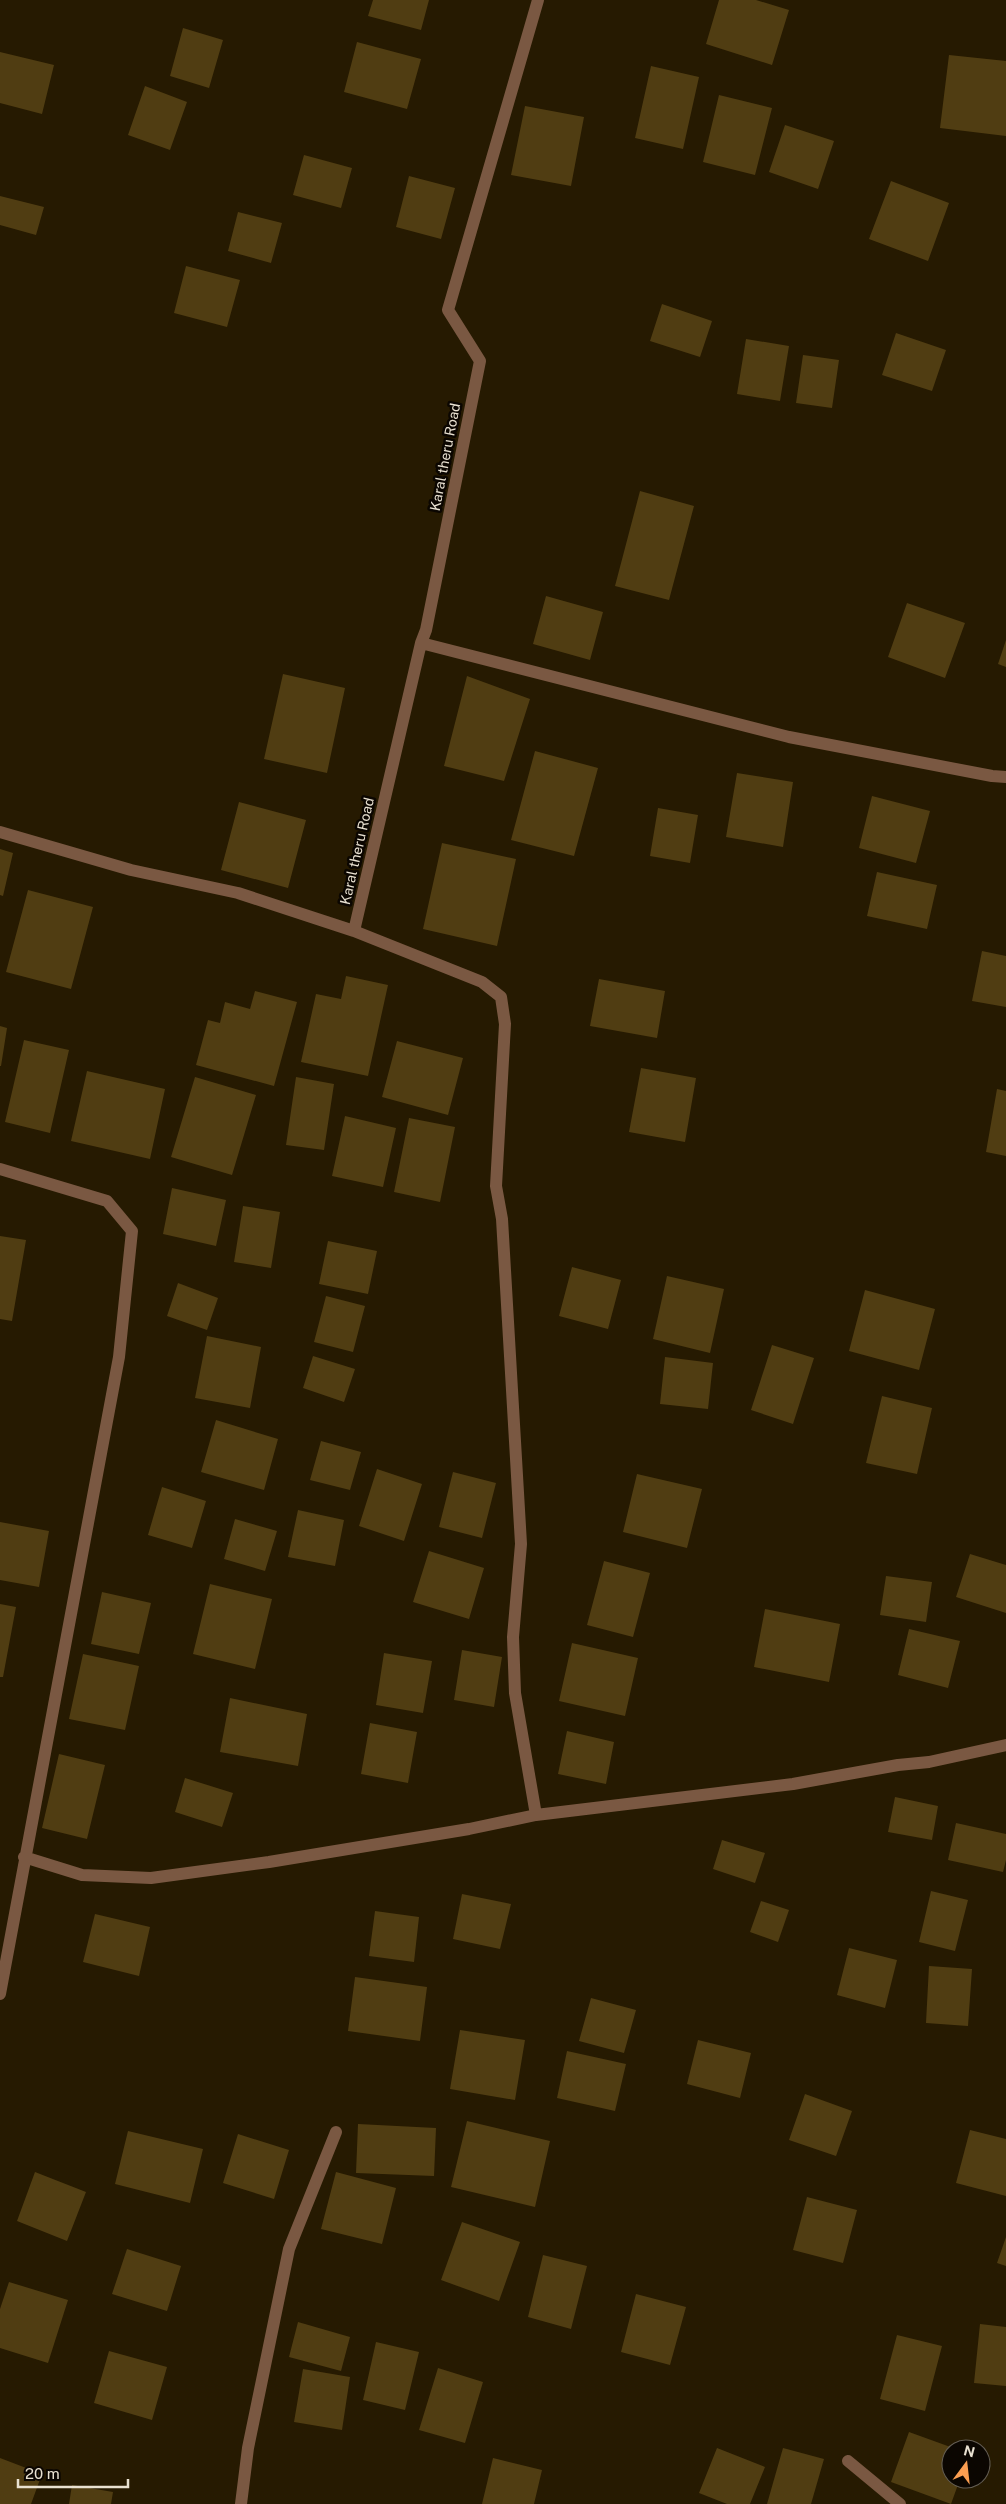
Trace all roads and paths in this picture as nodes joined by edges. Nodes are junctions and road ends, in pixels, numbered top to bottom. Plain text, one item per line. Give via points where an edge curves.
1 (538, 0) edge
2 (421, 643) junction
3 (1006, 777) edge
4 (0, 832) edge
5 (354, 931) junction
6 (0, 1169) edge
7 (1006, 1745) edge
8 (536, 1815) junction
9 (24, 1857) junction
10 (0, 1994) edge
11 (336, 2132) dead end
12 (848, 2461) dead end
13 (241, 2504) edge
14 (900, 2504) edge

1 - 2 street, Karal theru Road via 448,310 480,361
2 - 3 street via 789,737
2 - 5 street, Karal theru Road
4 - 5 street via 131,870 238,893
5 - 8 street via 482,982 501,997 505,1024 496,1186 502,1219 521,1544 513,1637 515,1693
6 - 9 street via 107,1201 132,1231 119,1356
7 - 8 street via 929,1762 898,1764 793,1784
8 - 9 street via 269,1862 151,1878 82,1874
9 - 10 street
11 - 13 street via 289,2249 248,2448
12 - 14 street

